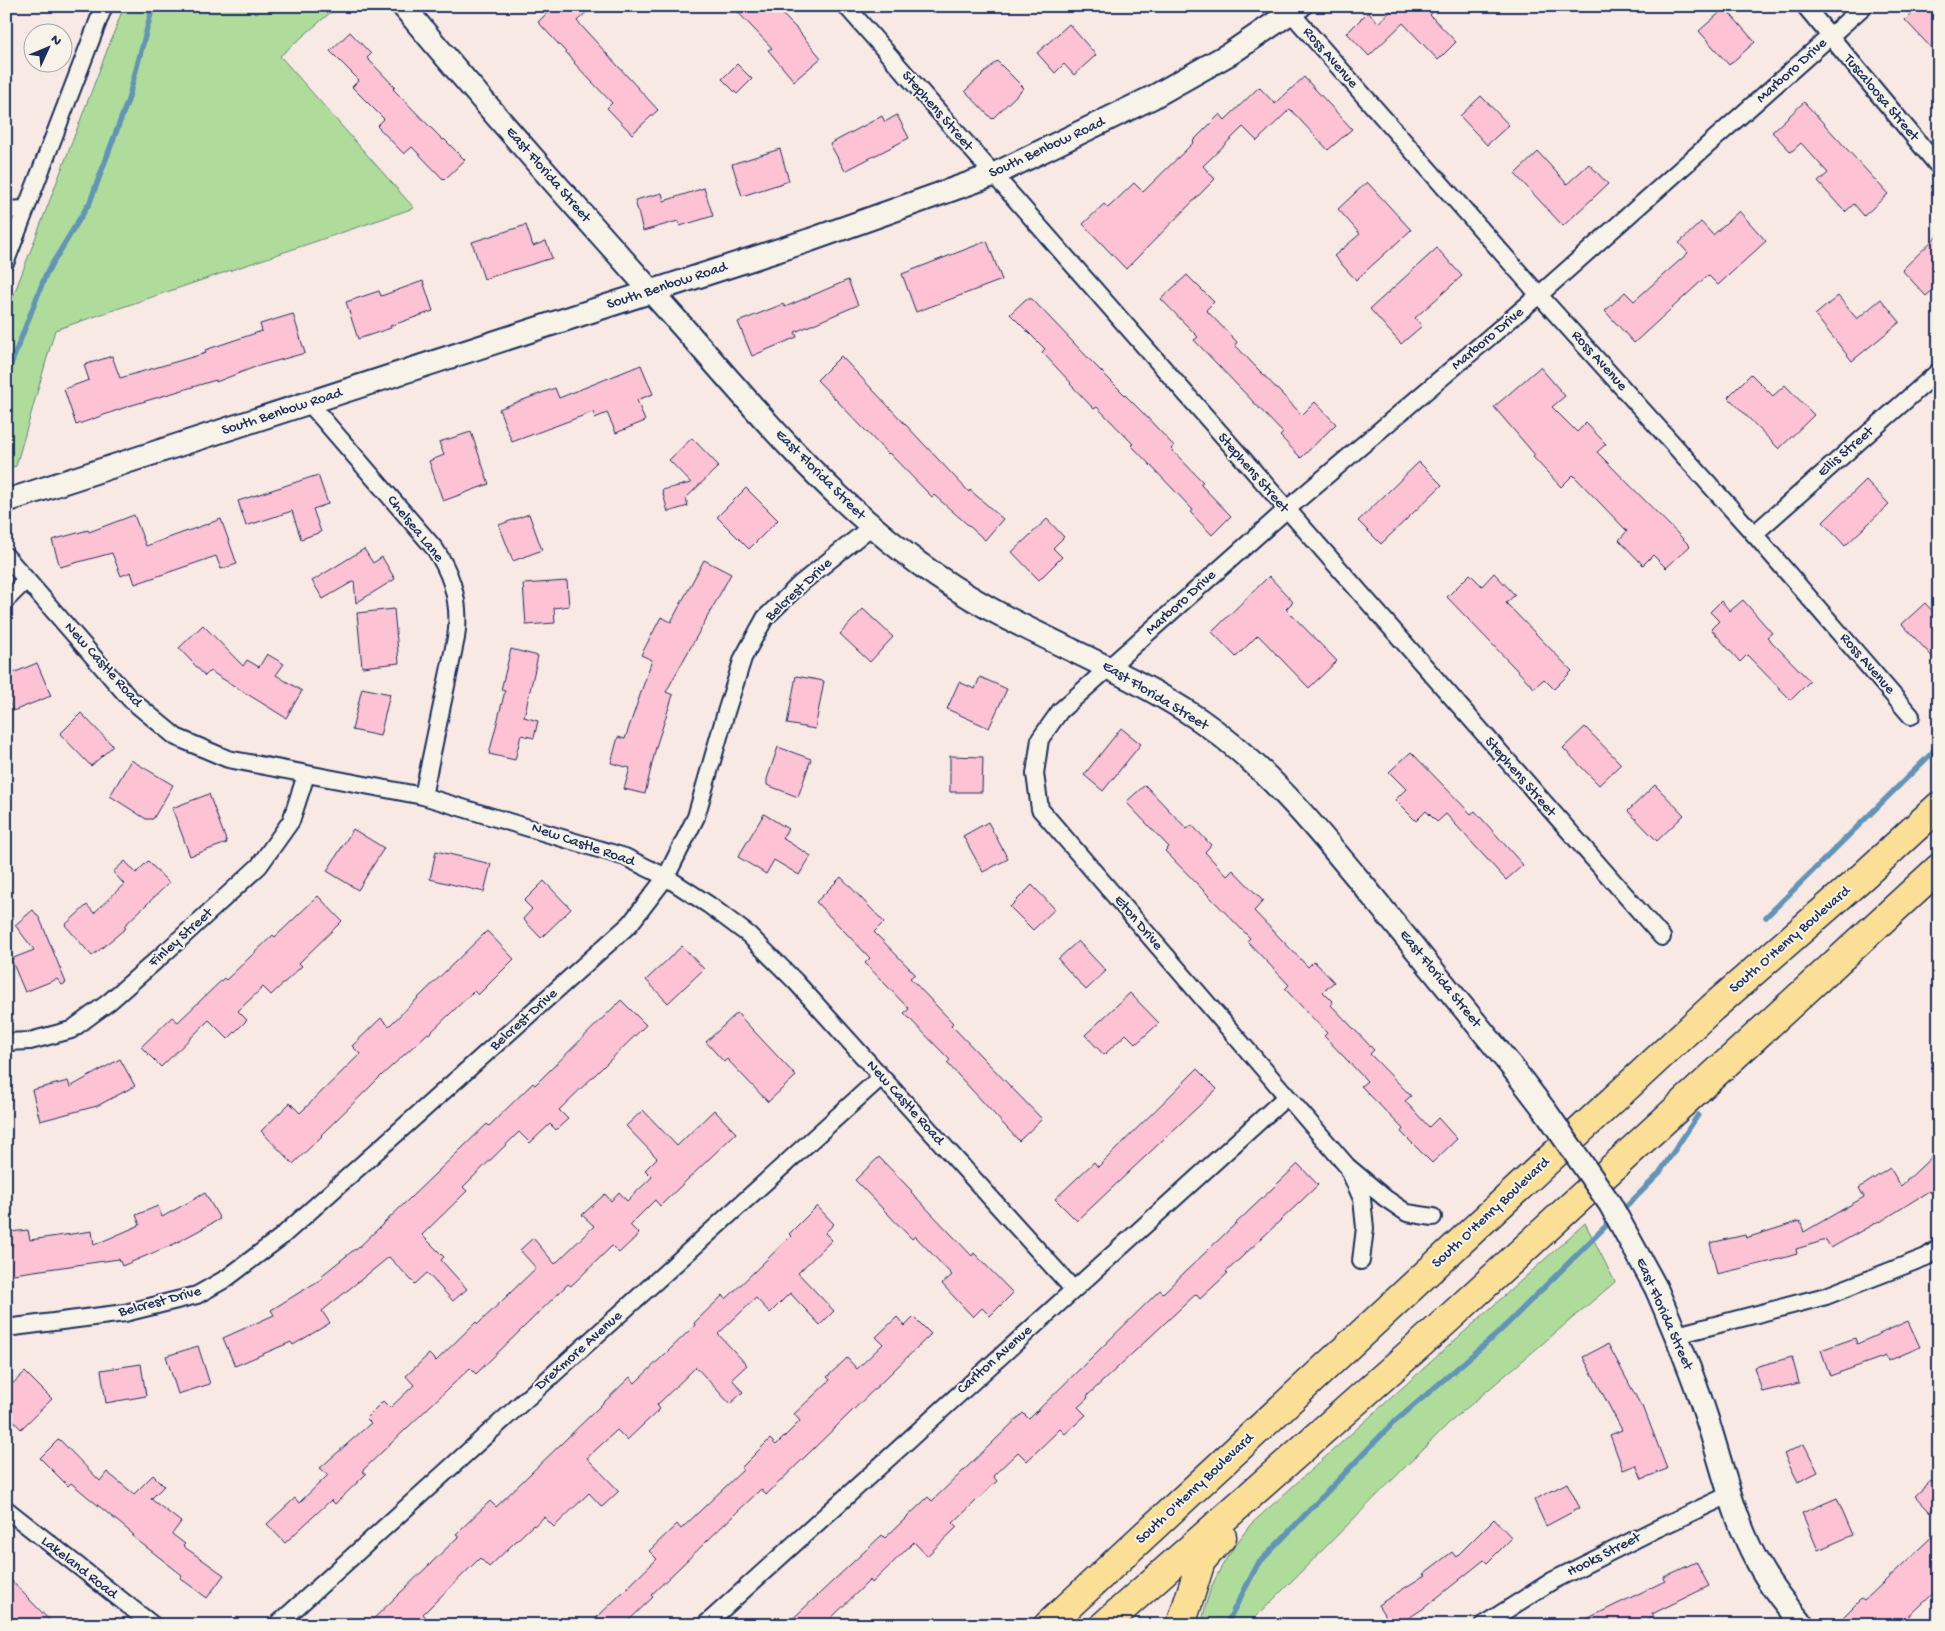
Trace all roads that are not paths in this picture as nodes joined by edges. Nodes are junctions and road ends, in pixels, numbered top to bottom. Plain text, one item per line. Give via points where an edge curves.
1 (104, 6) edge
2 (403, 6) edge
3 (846, 6) edge
4 (1805, 6) edge
5 (1864, 6) edge
6 (1292, 9) edge
7 (1830, 37) junction
8 (1939, 167) edge
9 (993, 175) junction
10 (25, 209) junction
11 (6, 210) edge
12 (6, 261) edge
13 (651, 291) junction
14 (1539, 295) junction
15 (1939, 371) edge
16 (310, 404) junction
17 (6, 501) edge
18 (1286, 510) junction
19 (872, 526) junction
20 (1754, 534) junction
21 (6, 556) edge
22 (26, 580) junction
23 (6, 600) edge
24 (1109, 668) junction
25 (1911, 716) dead end
26 (306, 775) junction
27 (423, 796) junction
28 (1939, 806) edge
29 (1939, 868) edge
30 (666, 877) junction
31 (1662, 938) dead end
32 (6, 1042) edge
33 (882, 1077) junction
34 (1286, 1098) junction
35 (1346, 1166) junction
36 (1433, 1217) dead end
37 (1939, 1248) edge
38 (1361, 1261) dead end
39 (1073, 1289) junction
40 (6, 1328) edge
41 (1677, 1335) junction
42 (1275, 1473) junction
43 (1731, 1494) junction
44 (6, 1509) edge
45 (153, 1625) edge
46 (277, 1625) edge
47 (705, 1625) edge
48 (1048, 1625) edge
49 (1104, 1625) edge
50 (1181, 1625) edge
51 (1482, 1625) edge
52 (1803, 1625) edge

1 - 10 street
2 - 13 main road, East Florida Street
3 - 9 street, Stephens Street
4 - 7 street, Tuscaloosa Street
5 - 7 street, Marboro Drive
6 - 9 main road, South Benbow Road via 1231,53 1153,97
6 - 14 street, Ross Avenue
7 - 8 street, Tuscaloosa Street
7 - 14 street, Marboro Drive
9 - 13 main road, South Benbow Road via 810,240
9 - 18 street, Stephens Street
10 - 11 street
10 - 12 street
13 - 16 main road, South Benbow Road
13 - 19 main road, East Florida Street via 813,472
14 - 18 street, Marboro Drive
14 - 20 street, Ross Avenue
15 - 20 street, Ellis Street
16 - 17 main road, South Benbow Road
16 - 27 street, Chelsea Lane via 435,549 455,590 459,622
18 - 24 street, Marboro Drive
18 - 31 street, Stephens Street
19 - 24 main road, East Florida Street via 956,589 1004,617
19 - 30 street, Belcrest Drive via 800,584 765,618 743,658 696,817
20 - 25 street, Ross Avenue
21 - 22 street, New Castle Road
22 - 23 street
22 - 26 street, New Castle Road via 130,699 176,737 228,759
24 - 34 street, Eton Drive via 1060,711 1040,739 1036,774 1040,809
24 - 41 main road, East Florida Street, bridge via 1200,720 1253,762 1293,802 1552,1120 1610,1204 1656,1288
26 - 27 street, New Castle Road
26 - 32 street, Finley Street via 290,821 259,866 168,950 109,1002 71,1030 30,1041
27 - 30 street, New Castle Road via 617,855
28 - 48 highway, South O'Henry Boulevard via 1712,1008
29 - 42 highway via 1434,1332
30 - 33 street, New Castle Road via 749,935
30 - 40 street, Belcrest Drive via 623,931 281,1237 227,1278 197,1295 125,1313
33 - 39 street, New Castle Road
33 - 46 street, Drexmore Avenue
34 - 35 street, Eton Drive
34 - 39 street, Carlton Avenue
35 - 36 street, Eton Drive via 1408,1213
35 - 38 street, Eton Drive via 1362,1199 1365,1228
37 - 41 street via 1886,1274 1826,1296
39 - 47 street, Carlton Avenue
41 - 43 main road, East Florida Street
42 - 49 highway
42 - 50 highway via 1201,1561
43 - 51 street, Hooks Street via 1552,1581
43 - 52 main road, East Florida Street via 1758,1563
44 - 45 street, Lakeland Road

